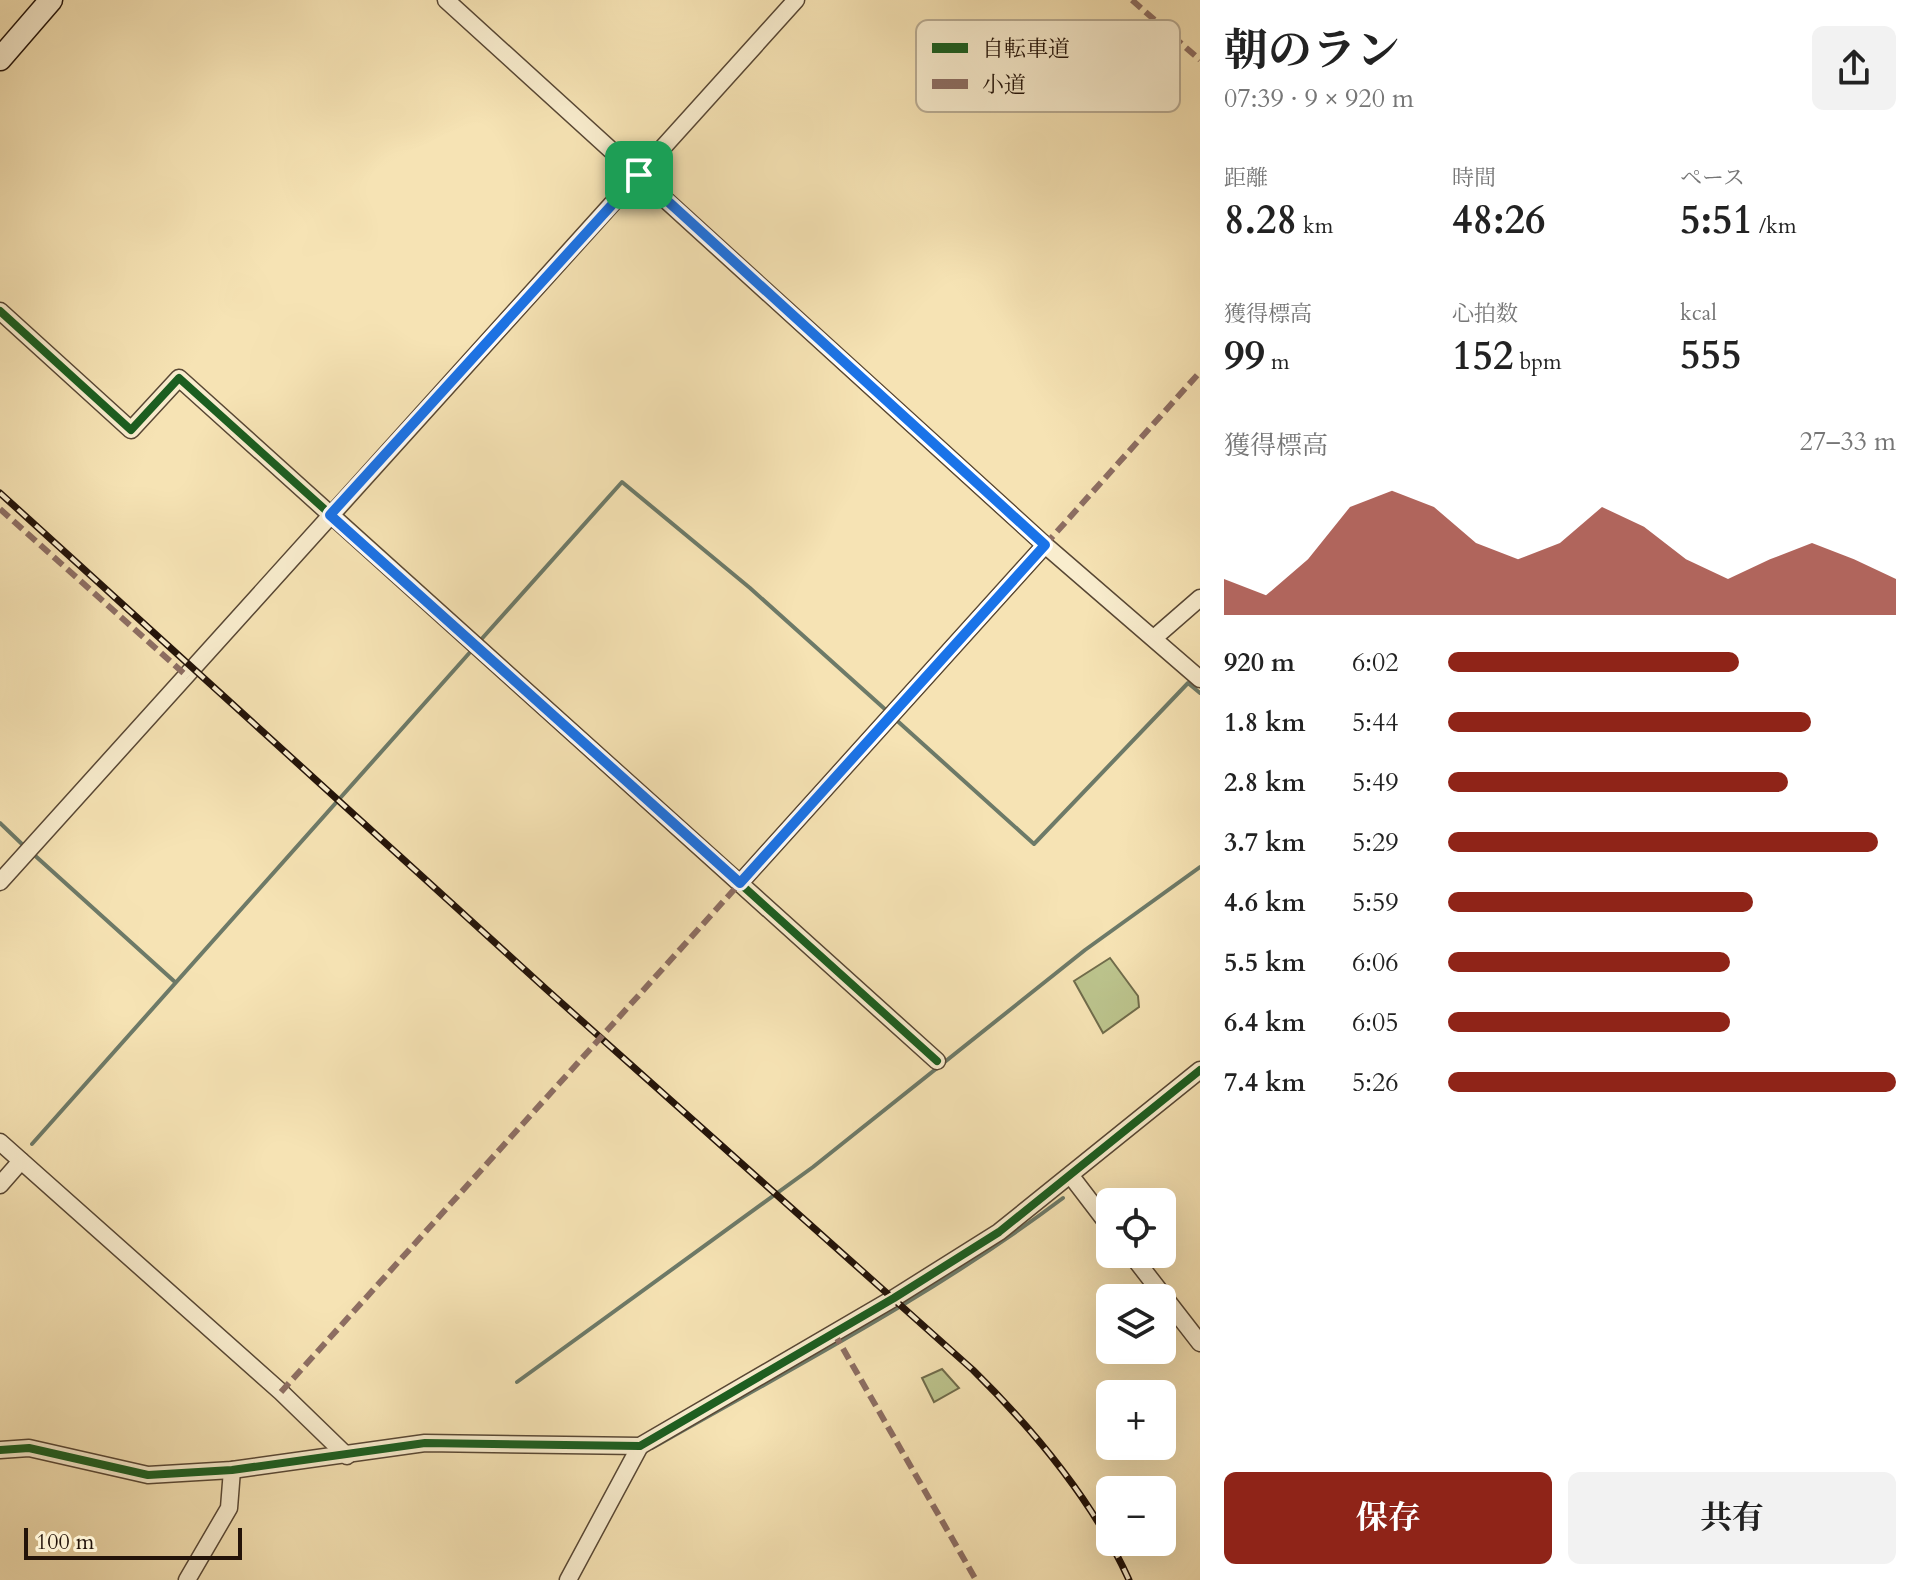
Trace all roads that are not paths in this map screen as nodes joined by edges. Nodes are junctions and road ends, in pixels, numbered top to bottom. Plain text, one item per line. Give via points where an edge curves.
1 (51, 0) edge
2 (446, 0) edge
3 (796, 0) edge
4 (0, 59) edge
5 (639, 175) junction
6 (0, 311) edge
7 (330, 515) junction
8 (1045, 545) junction
9 (1200, 598) edge
10 (1154, 638) junction
11 (1200, 679) edge
12 (0, 882) edge
13 (740, 883) junction
14 (937, 1061) dead end
15 (1200, 1070) edge
16 (0, 1142) edge
17 (21, 1161) junction
18 (1071, 1176) junction
19 (0, 1185) edge
20 (1096, 1209) edge
21 (1142, 1268) edge
22 (1200, 1343) edge
23 (640, 1446) junction
24 (0, 1450) edge
25 (347, 1456) junction
26 (232, 1470) junction
27 (187, 1580) edge
28 (568, 1580) edge

1 - 4 street
2 - 5 street
3 - 5 street
5 - 7 street
5 - 8 street
6 - 7 street via 131,430 179,378
7 - 12 street
7 - 13 street
8 - 10 street
8 - 13 street
9 - 10 street
10 - 11 street
13 - 14 street
15 - 18 street
16 - 17 street
17 - 19 street
17 - 25 street
18 - 20 street
18 - 23 street via 999,1232 894,1298
21 - 22 street
23 - 25 street via 425,1443
23 - 28 street
24 - 26 street via 29,1448 148,1475
25 - 26 street
26 - 27 street via 229,1508

